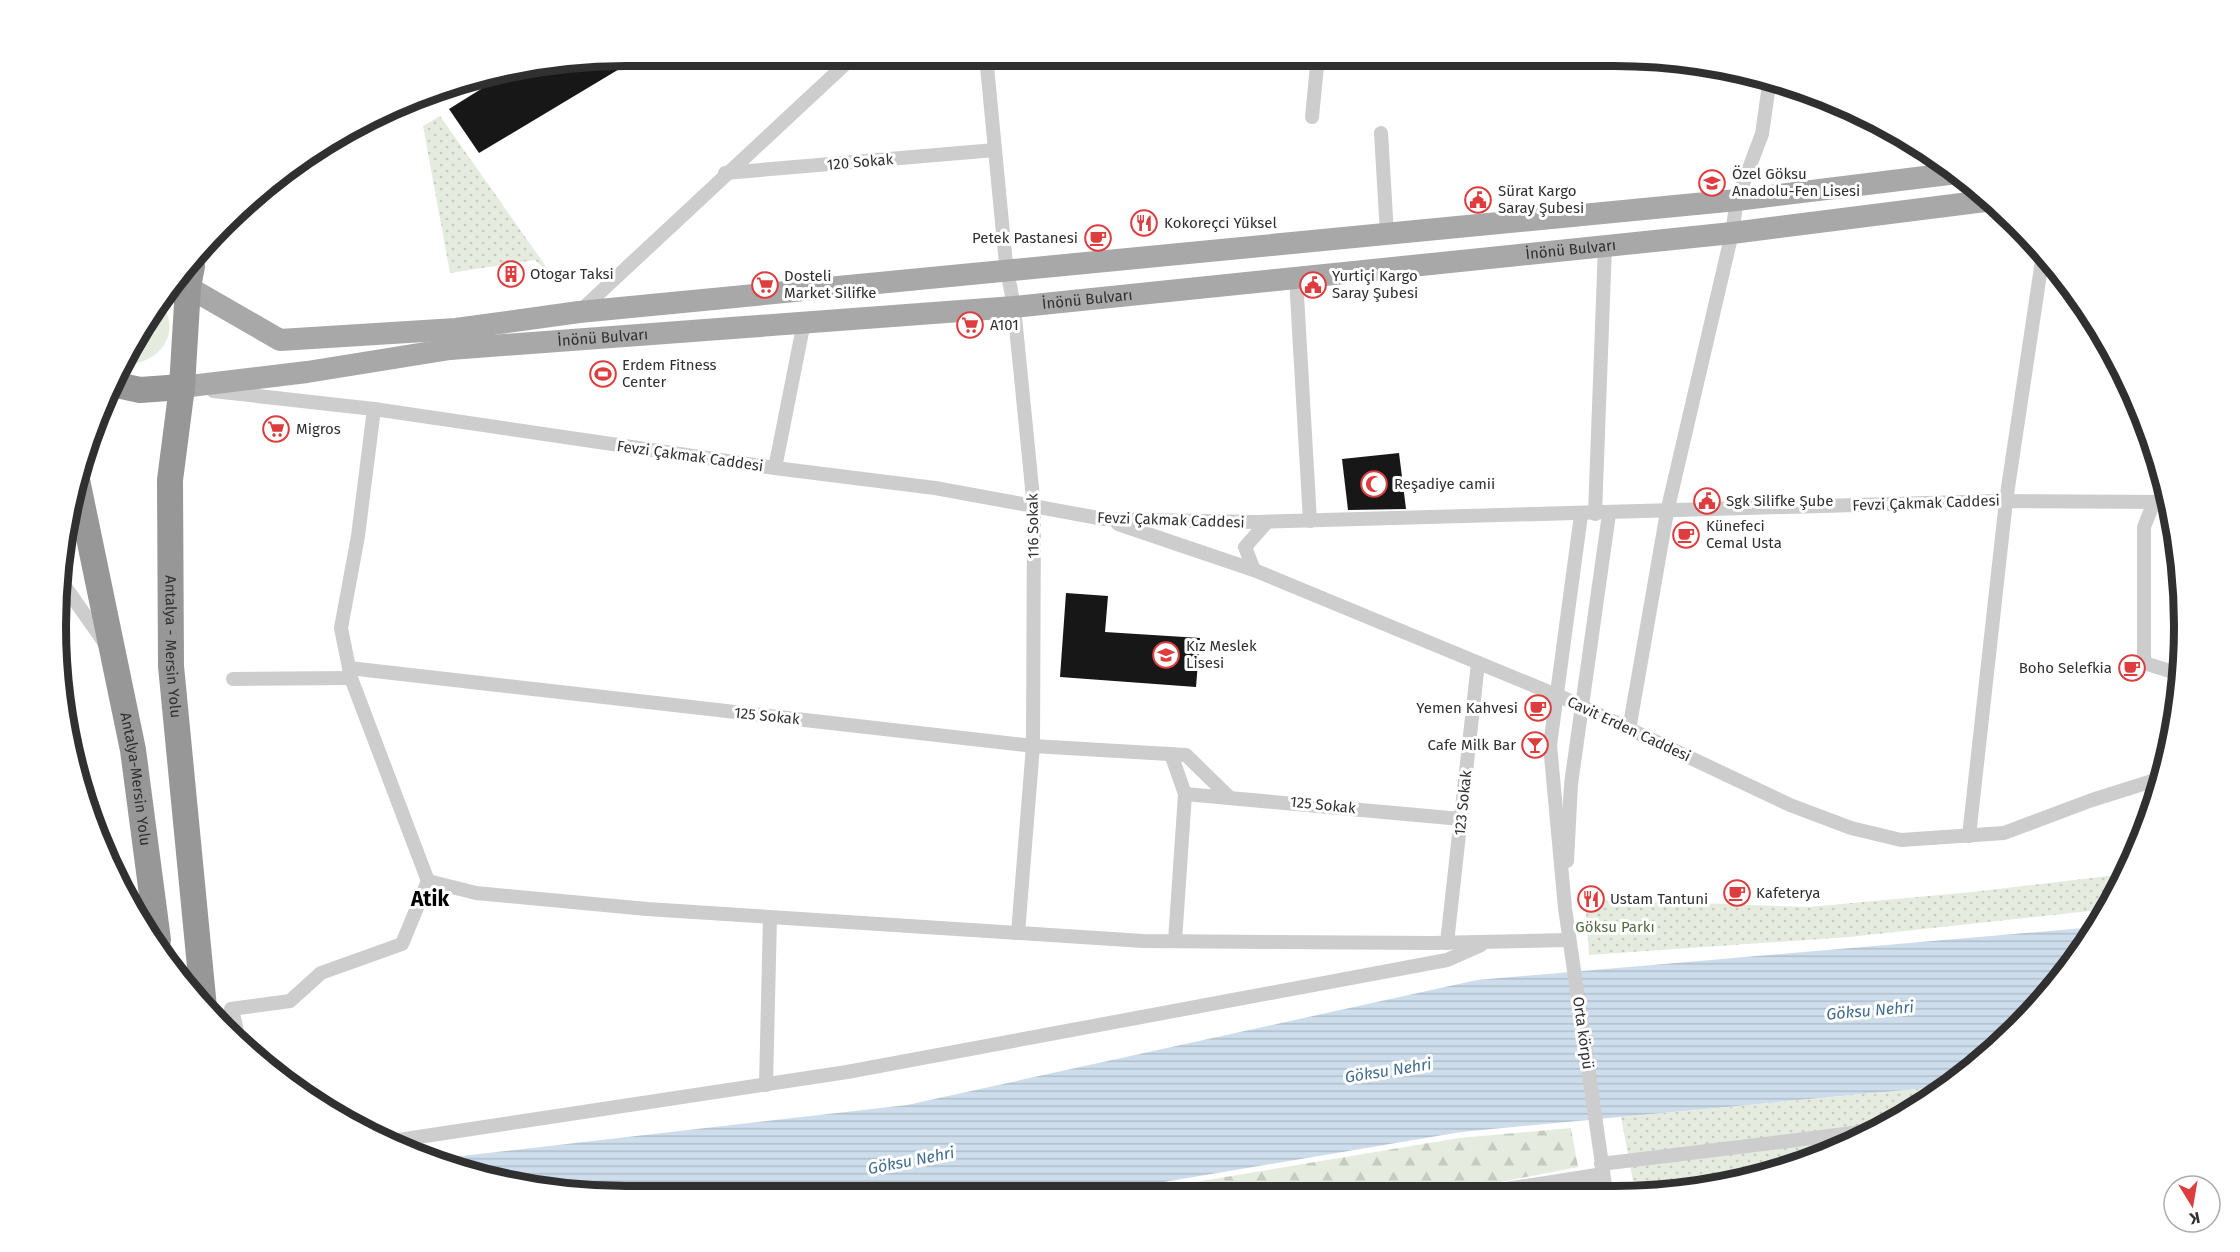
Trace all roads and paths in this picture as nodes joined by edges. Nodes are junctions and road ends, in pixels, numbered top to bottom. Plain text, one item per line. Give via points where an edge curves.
1 (843, 66) edge
2 (987, 66) edge
3 (1317, 66) edge
4 (1769, 88) edge
5 (1312, 117) dead end
6 (1381, 133) dead end
7 (995, 150) junction
8 (725, 173) junction
9 (1945, 175) edge
10 (1737, 200) junction
11 (1979, 202) edge
12 (1732, 233) junction
13 (1387, 234) junction
14 (1605, 246) junction
15 (2041, 265) edge
16 (1007, 271) junction
17 (188, 278) edge
18 (1296, 278) junction
19 (187, 279) edge
20 (1014, 307) junction
21 (579, 312) junction
22 (804, 322) junction
23 (121, 386) edge
24 (182, 387) junction
25 (374, 409) junction
26 (776, 468) junction
27 (81, 499) edge
28 (2006, 501) junction
29 (2154, 502) junction
30 (2160, 502) edge
31 (1034, 508) junction
32 (1667, 512) junction
33 (1595, 514) junction
34 (1104, 519) junction
35 (1310, 521) junction
36 (1267, 522) junction
37 (1254, 570) junction
38 (67, 589) edge
39 (114, 657) junction
40 (1478, 663) junction
41 (2172, 672) edge
42 (350, 673) junction
43 (233, 679) dead end
44 (1555, 695) junction
45 (1582, 707) junction
46 (1629, 730) junction
47 (1032, 746) junction
48 (1170, 754) junction
49 (2152, 781) edge
50 (1185, 794) junction
51 (1228, 796) junction
52 (1461, 819) junction
53 (1969, 836) junction
54 (428, 881) junction
55 (1565, 908) junction
56 (770, 917) junction
57 (157, 932) edge
58 (1018, 933) junction
59 (1569, 940) junction
60 (1175, 942) junction
61 (1488, 942) junction
62 (1447, 943) junction
63 (202, 992) edge
64 (236, 1028) edge
65 (766, 1085) junction
66 (1849, 1134) edge
67 (404, 1139) edge
68 (1602, 1169) junction
69 (1517, 1186) edge
70 (1605, 1186) edge

1 - 8 street
2 - 7 street, 116 Sokak
3 - 5 street
4 - 10 street via 1762,134
6 - 13 street
7 - 8 street, 120 Sokak
7 - 16 street, 116 Sokak
8 - 21 street
9 - 10 main road, İnönü Bulvarı
10 - 12 street
10 - 13 main road, İnönü Bulvarı
11 - 12 main road, İnönü Bulvarı
12 - 14 main road, İnönü Bulvarı
12 - 32 street
13 - 16 main road, İnönü Bulvarı
14 - 18 main road, İnönü Bulvarı
14 - 33 street
15 - 28 street
16 - 20 street, 116 Sokak
16 - 21 main road, İnönü Bulvarı
17 - 21 main road, İnönü Bulvarı via 280,340 456,328
18 - 20 main road, İnönü Bulvarı
18 - 35 street
19 - 24 highway, Antalya - Mersin Yolu
20 - 22 main road, İnönü Bulvarı
20 - 31 street, 116 Sokak
22 - 24 main road, İnönü Bulvarı via 450,349
22 - 26 street
23 - 24 highway via 140,390
24 - 25 street, Fevzi Çakmak Caddesi
24 - 63 highway, Antalya - Mersin Yolu via 170,480 171,666
25 - 26 street, Fevzi Çakmak Caddesi
25 - 42 street via 358,536 341,628
26 - 31 street, Fevzi Çakmak Caddesi via 935,489
27 - 39 highway, Antalya-Mersin Yolu
28 - 29 street, Fevzi Çakmak Caddesi
28 - 32 street, Fevzi Çakmak Caddesi
28 - 53 street
29 - 30 street, Fevzi Çakmak Caddesi
29 - 41 street via 2144,527 2144,663
31 - 34 street, Fevzi Çakmak Caddesi
31 - 47 street, 116 Sokak
32 - 33 street, Fevzi Çakmak Caddesi
32 - 46 street
33 - 35 street, Fevzi Çakmak Caddesi
33 - 44 street
33 - 45 street
34 - 36 street, Fevzi Çakmak Caddesi
34 - 37 street, Cavit Erden Caddesi
35 - 36 street, Fevzi Çakmak Caddesi
36 - 37 street via 1245,548
37 - 40 street, Cavit Erden Caddesi
38 - 39 street
39 - 57 highway, Antalya-Mersin Yolu via 133,750
40 - 44 street, Cavit Erden Caddesi
40 - 52 street, 123 Sokak
42 - 43 street, 125 Sokak
42 - 47 street, 125 Sokak
42 - 54 street
44 - 45 street, Cavit Erden Caddesi
44 - 55 street via 1550,745
45 - 46 street, Cavit Erden Caddesi
45 - 55 street via 1571,784
46 - 53 street, Cavit Erden Caddesi via 1790,805 1851,828 1901,840
47 - 48 street, 125 Sokak
47 - 58 street, 116 Sokak
48 - 50 street
48 - 51 street, 125 Sokak via 1186,755
49 - 53 street, Cavit Erden Caddesi via 2004,833
50 - 51 street, 125 Sokak
50 - 60 street
51 - 52 street, 125 Sokak
52 - 62 street, 123 Sokak
54 - 56 street via 476,893
54 - 64 street via 402,944 321,973 290,1001 232,1009
55 - 59 street, Orta körpü
56 - 58 street
56 - 65 street
58 - 60 street
59 - 61 street
59 - 68 street, Orta körpü
60 - 62 street
61 - 62 street
61 - 65 street via 1448,960
65 - 67 street
66 - 68 street
68 - 69 street
68 - 70 street, Orta körpü

